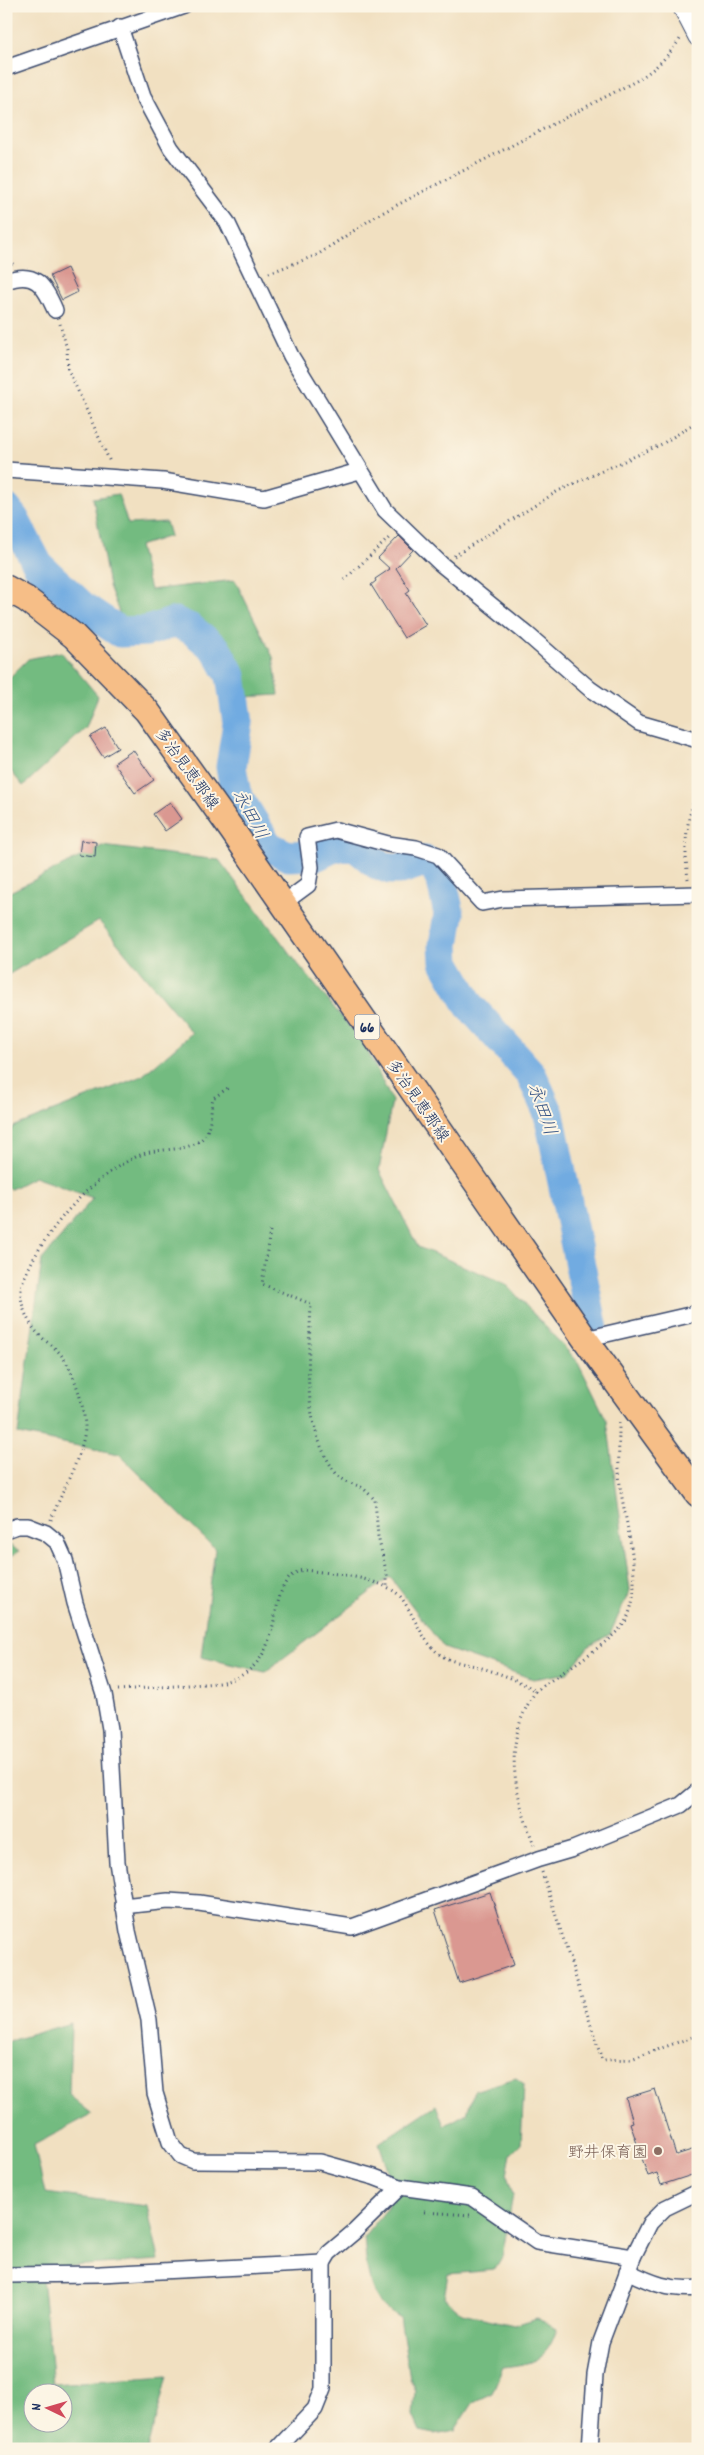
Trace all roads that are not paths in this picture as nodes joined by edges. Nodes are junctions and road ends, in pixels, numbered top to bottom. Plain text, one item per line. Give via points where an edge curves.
1 (184, 6) edge
2 (682, 6) edge
3 (120, 27) junction
4 (694, 30) edge
5 (6, 68) edge
6 (6, 280) edge
7 (55, 310) road end
8 (6, 470) edge
9 (359, 471) junction
10 (6, 588) edge
11 (698, 740) edge
12 (694, 894) edge
13 (285, 905) junction
14 (698, 1313) edge
15 (585, 1339) junction
16 (698, 1494) edge
17 (6, 1530) edge
18 (698, 1791) edge
19 (124, 1906) junction
20 (400, 2187) junction
21 (698, 2192) edge
22 (323, 2263) junction
23 (630, 2264) junction
24 (6, 2275) edge
25 (698, 2288) edge
26 (277, 2449) edge
27 (590, 2449) edge

1 - 3 street
2 - 4 street
3 - 5 street
3 - 9 street via 143,96 171,148 227,222 291,356
6 - 7 street via 18,276 34,279 42,285
8 - 9 street via 163,481 264,498
9 - 11 street via 385,510 442,564 590,689 639,723
10 - 13 main road, 多治見恵那線 / 66 via 26,599 74,636 147,711
12 - 13 street via 503,899 482,903 438,856 336,830 307,837 311,866 308,885
13 - 15 main road, 多治見恵那線 / 66
14 - 15 street
15 - 16 main road, 多治見恵那線 / 66
17 - 19 street via 28,1526 46,1533 57,1542 65,1560 74,1603 104,1694 110,1729 117,1862
18 - 19 street via 681,1806 572,1849 352,1926 200,1903 168,1901
19 - 20 street via 149,2020 155,2093 170,2142 180,2156 194,2161 320,2162
20 - 22 street via 328,2253
20 - 23 street via 472,2197 537,2242
21 - 23 street via 665,2208 650,2223
22 - 24 street via 100,2274
22 - 26 street via 323,2389 315,2409
23 - 25 street via 650,2283 668,2288
23 - 27 street via 601,2342 595,2374

